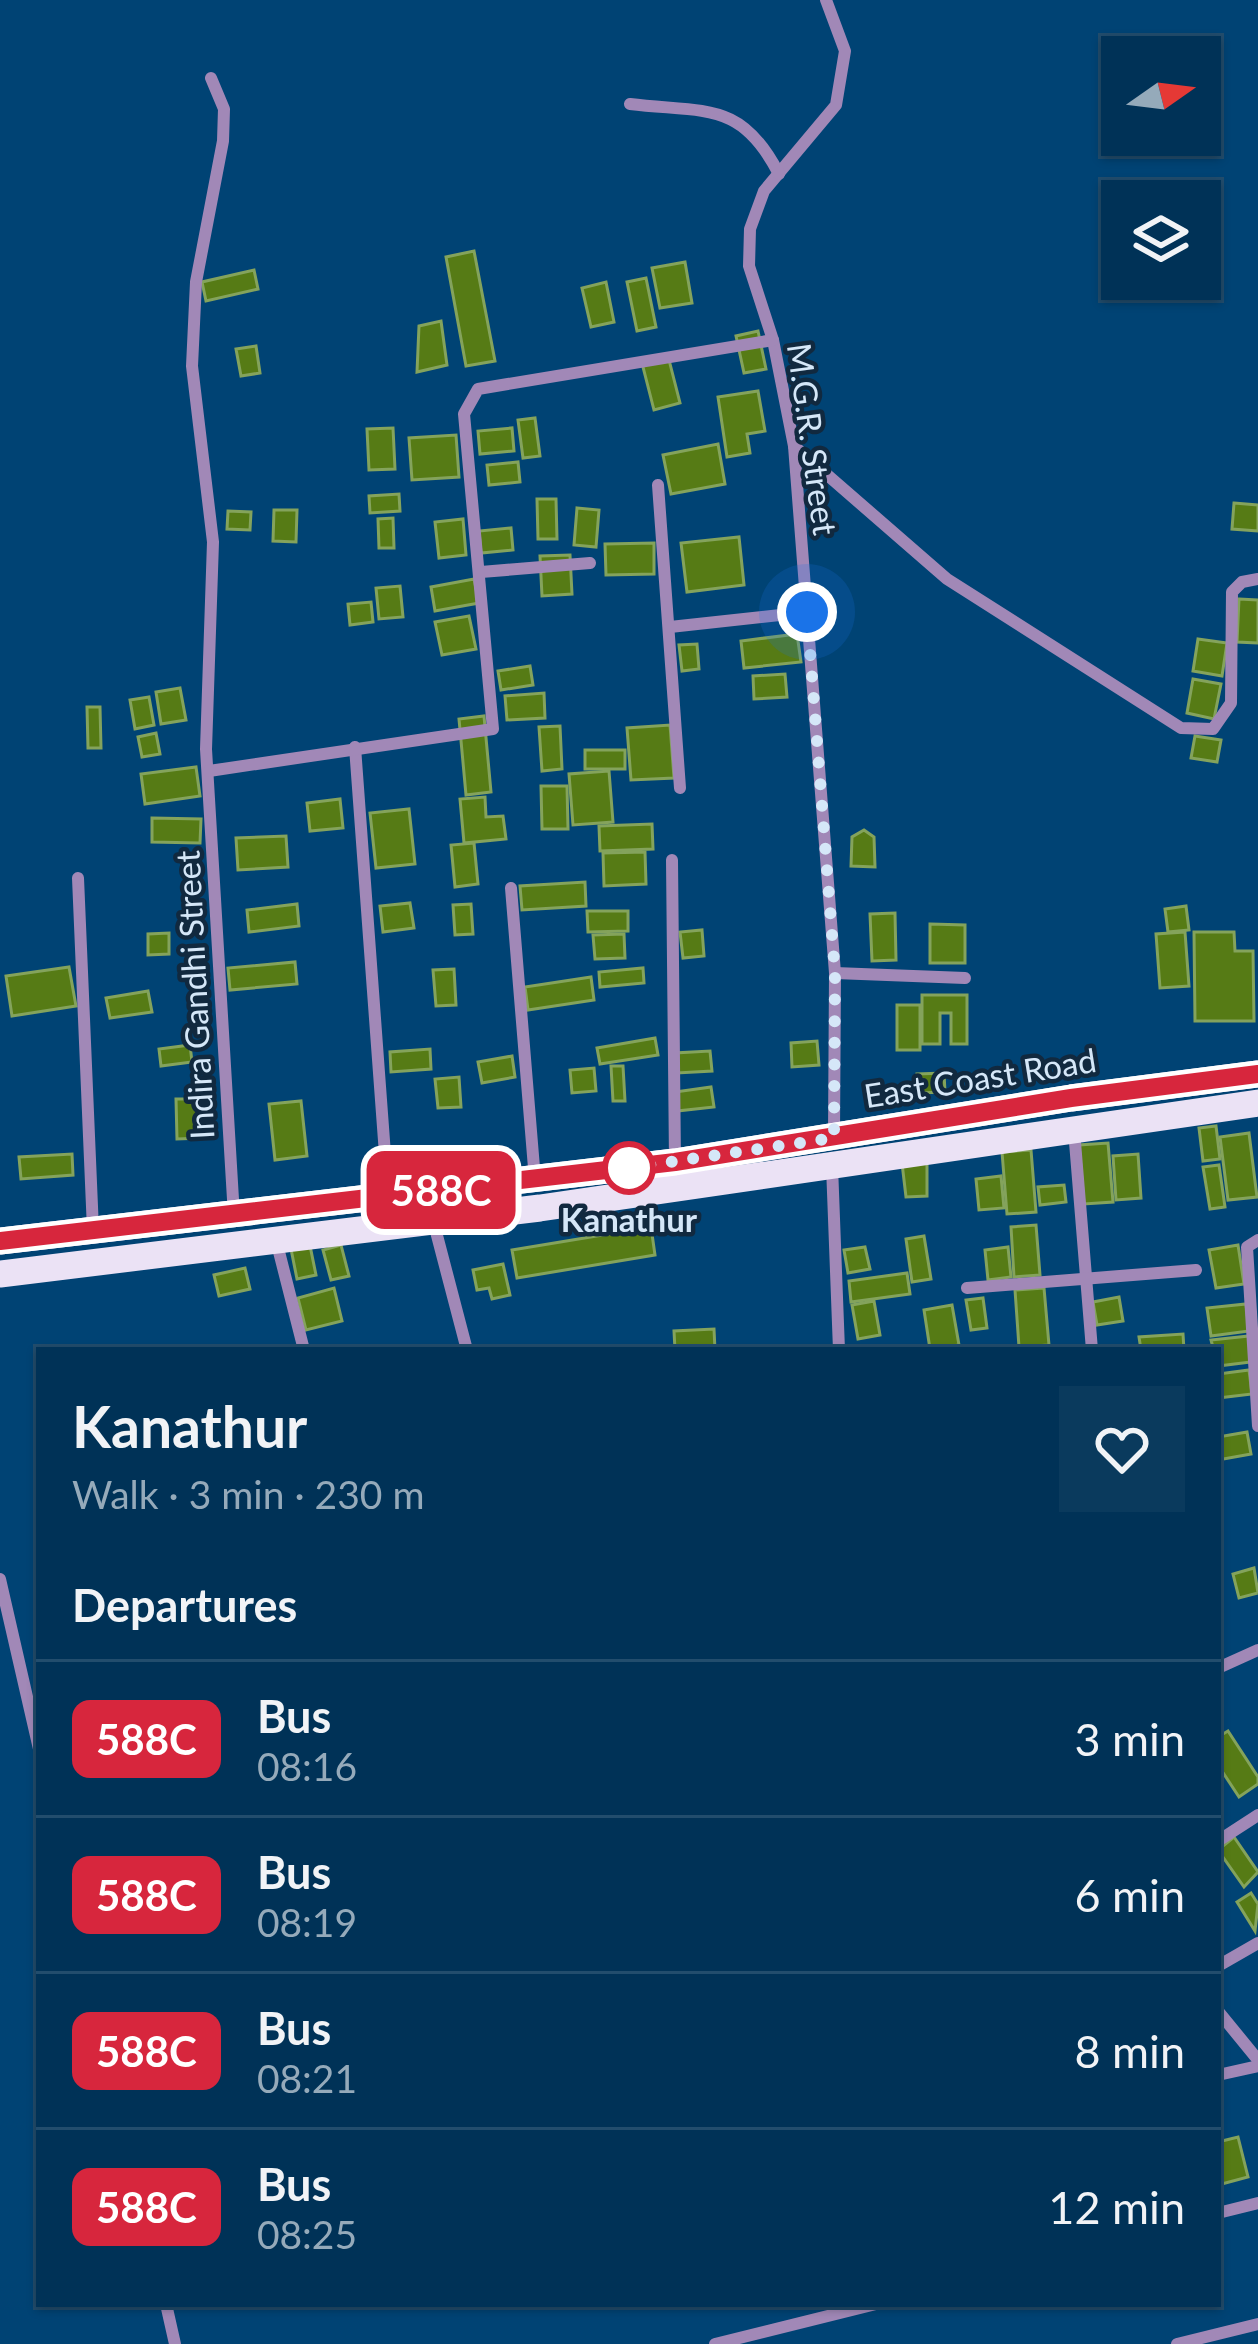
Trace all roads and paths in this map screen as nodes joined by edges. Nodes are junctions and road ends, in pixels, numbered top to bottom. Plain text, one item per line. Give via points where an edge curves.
1 (826, 0) edge
2 (211, 78) dead end
3 (630, 104) dead end
4 (779, 174) junction
5 (773, 340) junction
6 (794, 446) junction
7 (658, 485) dead end
8 (590, 563) dead end
9 (481, 572) junction
10 (1258, 579) edge
11 (807, 612) junction
12 (670, 627) junction
13 (356, 747) junction
14 (209, 770) junction
15 (680, 788) dead end
16 (672, 860) dead end
17 (78, 878) dead end
18 (511, 888) dead end
19 (835, 973) junction
20 (964, 978) dead end
21 (1258, 1074) edge
22 (1258, 1103) edge
23 (1074, 1129) junction
24 (833, 1152) junction
25 (675, 1162) junction
26 (535, 1180) junction
27 (388, 1196) junction
28 (234, 1217) junction
29 (434, 1222) junction
30 (93, 1230) junction
31 (276, 1239) junction
32 (0, 1240) edge
33 (1258, 1240) edge
34 (1196, 1270) dead end
35 (0, 1274) edge
36 (1086, 1279) junction
37 (967, 1288) dead end
38 (303, 1347) edge
39 (465, 1347) edge
40 (839, 1347) edge
41 (1092, 1347) edge
42 (1258, 1426) edge
43 (0, 1579) edge
44 (1258, 1650) edge
45 (1221, 1667) edge
46 (36, 1736) edge
47 (1258, 1815) edge
48 (1221, 1838) edge
49 (1258, 1943) edge
50 (1221, 1964) edge
51 (1221, 2015) edge
52 (1258, 2063) edge
53 (1221, 2074) edge
54 (1258, 2203) edge
55 (1221, 2212) edge
56 (167, 2307) edge
57 (864, 2307) edge
58 (1258, 2324) edge
59 (176, 2344) edge
60 (716, 2344) edge
61 (1178, 2344) edge

1 - 4 street, M.G.R. Street via 845,50 836,105
2 - 14 street, Indira Gandhi Street via 224,109 223,141 196,281 192,366 213,542
3 - 4 street via 728,116 749,126
4 - 5 street, M.G.R. Street via 751,229 749,266
5 - 6 street, M.G.R. Street
5 - 9 street via 478,389 464,413
6 - 10 street via 946,579 1181,728 1213,729 1224,718 1231,703 1232,592
6 - 11 street, M.G.R. Street
7 - 12 street
8 - 9 street
9 - 13 street via 493,729
11 - 12 street
11 - 19 street, M.G.R. Street
12 - 15 street
13 - 14 street
13 - 27 street
14 - 28 street, Indira Gandhi Street
16 - 25 street
17 - 30 street
18 - 26 street
19 - 20 street
19 - 24 street, M.G.R. Street
21 - 24 main road, East Coast Road via 1071,1098
22 - 23 main road, East Coast Road
23 - 24 main road, East Coast Road
23 - 36 street
24 - 25 main road, East Coast Road
24 - 29 main road, East Coast Road
24 - 40 street, M.G.R. Street
25 - 26 main road, East Coast Road
26 - 27 main road, East Coast Road
27 - 28 main road, East Coast Road
28 - 30 main road, East Coast Road
29 - 31 main road, East Coast Road
29 - 39 street
30 - 32 main road, East Coast Road
31 - 35 main road, East Coast Road
31 - 38 street
33 - 42 street via 1247,1247
34 - 36 street
36 - 37 street
36 - 41 street
43 - 46 street
44 - 45 street
47 - 48 street
49 - 50 street
51 - 52 street
52 - 53 street
54 - 55 street
56 - 59 street
57 - 60 street
58 - 61 street

